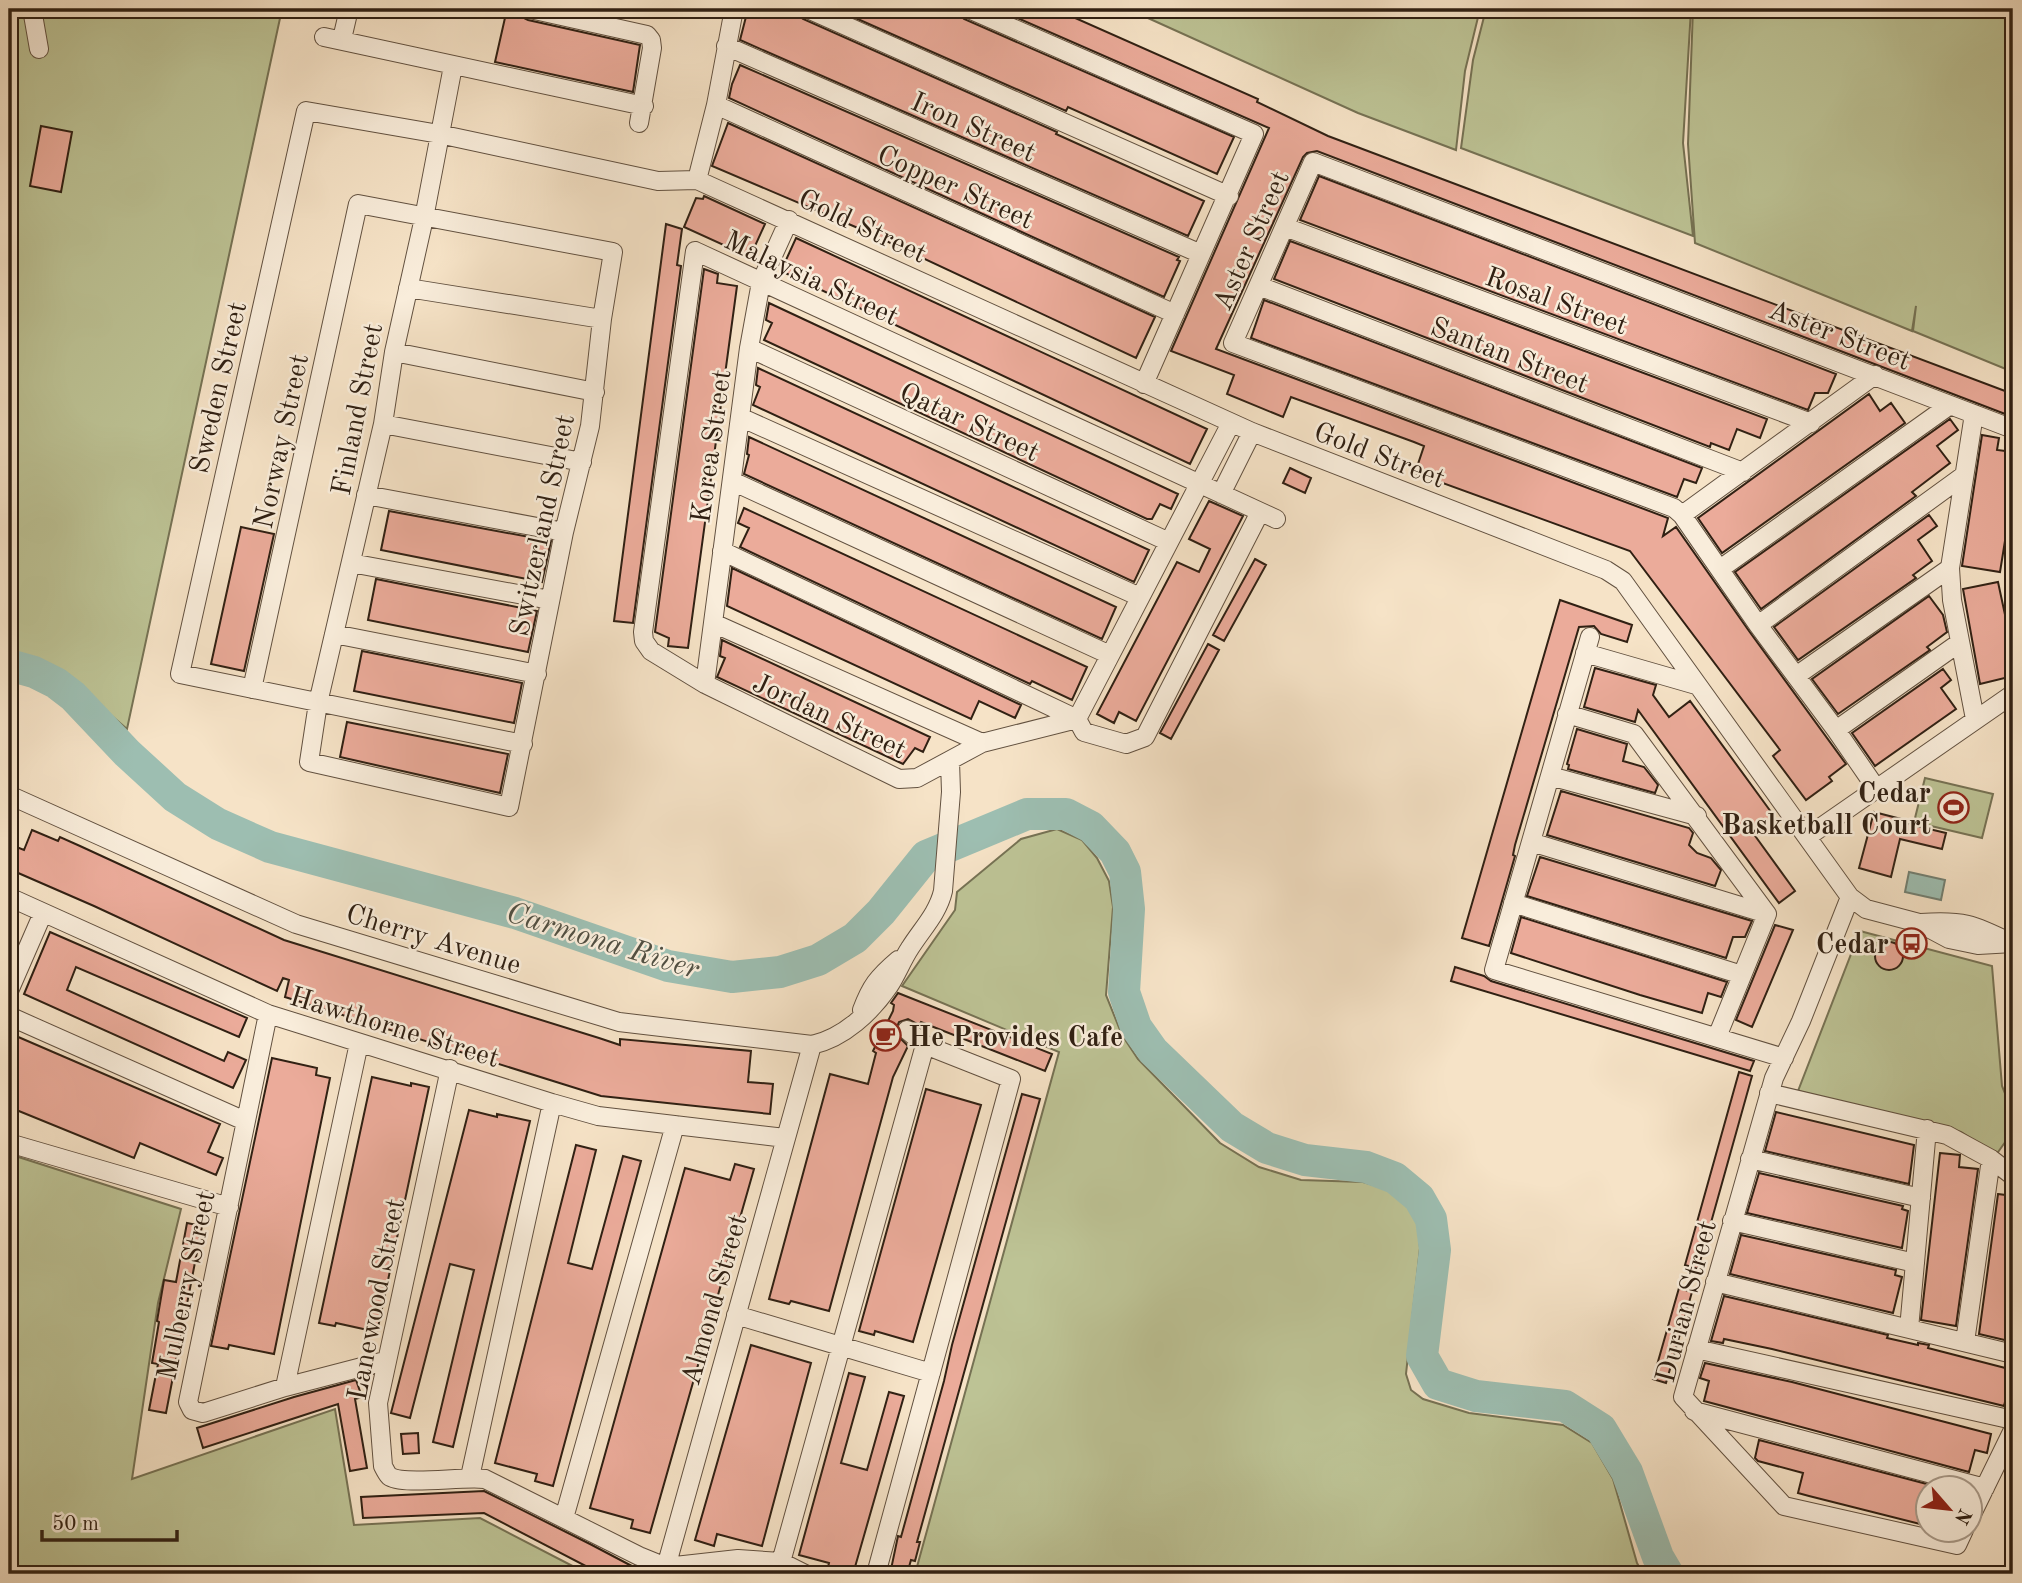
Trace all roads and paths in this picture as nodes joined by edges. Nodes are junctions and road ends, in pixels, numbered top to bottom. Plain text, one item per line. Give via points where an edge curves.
1 (32, 9) edge
2 (349, 9) edge
3 (530, 9) edge
4 (734, 9) edge
5 (808, 9) edge
6 (969, 9) edge
7 (726, 46) junction
8 (39, 49) dead end
9 (453, 66) junction
10 (716, 105) junction
11 (439, 134) junction
12 (697, 180) junction
13 (1228, 196) junction
14 (424, 218) junction
15 (789, 220) junction
16 (1285, 227) junction
17 (1201, 254) junction
18 (761, 282) junction
19 (1259, 286) junction
20 (408, 288) junction
21 (1175, 314) junction
22 (602, 319) junction
23 (749, 348) junction
24 (394, 352) junction
25 (1875, 375) junction
26 (1144, 384) junction
27 (595, 392) junction
28 (1950, 405) junction
29 (1974, 414) junction
30 (740, 417) junction
31 (1231, 423) junction
32 (1811, 423) junction
33 (383, 424) junction
34 (2013, 429) edge
35 (1252, 432) junction
36 (582, 462) junction
37 (1742, 472) junction
38 (1963, 476) junction
39 (732, 481) junction
40 (1199, 484) junction
41 (1221, 494) junction
42 (366, 495) junction
43 (1682, 515) junction
44 (564, 532) junction
45 (1169, 542) junction
46 (722, 551) junction
47 (351, 563) junction
48 (1950, 568) junction
49 (1720, 569) junction
50 (1140, 597) junction
51 (550, 600) junction
52 (713, 623) junction
53 (1758, 625) junction
54 (334, 634) junction
55 (1959, 643) junction
56 (651, 651) joint
57 (1110, 655) junction
58 (537, 674) junction
59 (1796, 676) junction
60 (705, 684) junction
61 (1696, 685) junction
62 (253, 689) junction
63 (2013, 694) edge
64 (318, 703) junction
65 (1567, 714) junction
66 (1076, 719) junction
67 (1975, 719) junction
68 (1836, 730) junction
69 (982, 743) junction
70 (523, 744) junction
71 (950, 761) junction
72 (1550, 776) junction
73 (1876, 788) junction
74 (9, 795) edge
75 (509, 807) joint
76 (1697, 816) junction
77 (1807, 836) junction
78 (1531, 842) junction
79 (9, 897) edge
80 (1850, 897) junction
81 (1513, 903) junction
82 (43, 913) junction
83 (1767, 914) junction
84 (2012, 943) edge
85 (1742, 975) junction
86 (9, 991) edge
87 (268, 1013) junction
88 (9, 1016) edge
89 (907, 1030) dead end
90 (1717, 1037) junction
91 (359, 1043) junction
92 (812, 1045) junction
93 (925, 1045) junction
94 (1784, 1058) junction
95 (450, 1069) junction
96 (1769, 1093) junction
97 (552, 1103) junction
98 (245, 1121) junction
99 (675, 1125) junction
100 (1927, 1129) junction
101 (785, 1138) junction
102 (9, 1143) edge
103 (1750, 1159) junction
104 (1991, 1159) junction
105 (2013, 1176) edge
106 (1921, 1198) junction
107 (229, 1207) junction
108 (1732, 1221) junction
109 (1915, 1263) junction
110 (1715, 1282) junction
111 (736, 1315) junction
112 (1909, 1329) junction
113 (1965, 1342) junction
114 (840, 1346) junction
115 (1696, 1349) junction
116 (2013, 1354) edge
117 (385, 1361) junction
118 (931, 1373) junction
119 (285, 1387) junction
120 (1694, 1410) junction
121 (2013, 1420) edge
122 (2013, 1430) edge
123 (470, 1477) junction
124 (1985, 1488) junction
125 (1983, 1492) edge
126 (564, 1518) junction
127 (1913, 1535) edge
128 (781, 1562) junction
129 (666, 1567) junction
130 (805, 1574) edge
131 (876, 1574) edge

1 - 8 street
2 - 9 street via 333,38
3 - 9 street via 646,35 652,48 641,115
4 - 7 street
5 - 13 street
6 - 13 street via 1254,134
7 - 10 street
7 - 17 street, Iron Street
9 - 11 street, Finland Street
10 - 12 street
10 - 21 street, Copper Street
11 - 12 street via 658,181
11 - 14 street, Finland Street
11 - 62 street, Sweden Street via 306,111 180,674
12 - 15 street, Gold Street
13 - 17 street
14 - 20 street, Finland Street
14 - 22 street, Switzerland Street via 613,252
14 - 62 street, Norway Street via 358,205
15 - 18 street, Korea Street
15 - 26 street, Gold Street
16 - 19 street, Aster Street
16 - 25 street, Aster Street via 1313,162
16 - 32 street, Rosal Street
17 - 21 street
18 - 23 street, Korea Street
18 - 40 street, Malaysia Street
18 - 56 street, Malaysia Street via 695,251 643,632
19 - 37 street, Santan Street
19 - 43 street, Aster Street via 1233,343 1674,508
20 - 22 street
20 - 24 street, Finland Street
21 - 26 street
22 - 27 street, Switzerland Street
23 - 30 street, Korea Street
23 - 45 street, Qatar Street
24 - 27 street
24 - 33 street, Finland Street
25 - 28 street, Aster Street
25 - 32 street
26 - 31 street, Gold Street
27 - 36 street, Switzerland Street
28 - 29 street, Aster Street
28 - 49 street
29 - 34 street, Aster Street
29 - 38 street
30 - 39 street, Korea Street
30 - 50 street
31 - 35 street, Gold Street
31 - 40 street
32 - 37 street
33 - 36 street
33 - 42 street, Finland Street
35 - 41 street
35 - 61 street, Gold Street via 1606,570 1623,582
36 - 44 street, Switzerland Street
37 - 43 street
38 - 48 street
38 - 53 street
39 - 46 street, Korea Street
39 - 57 street
40 - 41 street, Malaysia Street
40 - 45 street
41 - 66 street, Malaysia Street via 1268,516 1145,737 1126,744 1084,732
42 - 44 street
42 - 47 street, Finland Street
43 - 49 street, Aster Street
44 - 51 street, Switzerland Street
45 - 50 street
46 - 52 street, Korea Street
46 - 66 street
47 - 51 street
47 - 54 street, Finland Street
48 - 55 street
48 - 59 street
49 - 53 street, Aster Street
50 - 57 street
51 - 58 street, Switzerland Street
52 - 60 street, Korea Street
52 - 69 street
53 - 59 street, Aster Street
54 - 58 street
54 - 64 street, Finland Street
55 - 67 street
55 - 68 street
56 - 60 street, Jordan Street
57 - 66 street
58 - 70 street, Switzerland Street
59 - 68 street, Aster Street
60 - 71 street, Jordan Street via 899,779 917,778
61 - 65 street via 1587,645
61 - 77 street, Gold Street
62 - 64 street
63 - 67 street
64 - 70 street
64 - 75 street, Finland Street via 309,762
65 - 72 street
65 - 76 street via 1634,734
66 - 69 street, Jordan Street
67 - 73 street
68 - 73 street, Aster Street
69 - 71 street, Jordan Street
70 - 75 street, Switzerland Street
71 - 92 street via 940,905 889,986 860,1018 838,1036
72 - 76 street
72 - 78 street
73 - 77 street
74 - 92 street, Cherry Avenue via 296,924 619,1022
76 - 83 street
77 - 80 street, Gold Street
78 - 81 street
78 - 83 street
79 - 82 street, Hawthorne Street
80 - 84 street, Gold Street via 1866,909 1919,923 1954,921
80 - 94 street, Durian Street
81 - 85 street
81 - 90 street via 1494,970
82 - 86 street
82 - 87 street, Hawthorne Street
83 - 85 street
85 - 90 street
87 - 91 street, Hawthorne Street
87 - 98 street, Mulberry Street
88 - 98 street
89 - 93 street
90 - 94 street
91 - 95 street, Hawthorne Street
91 - 119 street
92 - 101 street, Almond Street
93 - 114 street
93 - 118 street via 1011,1079
94 - 96 street, Durian Street
95 - 97 street, Hawthorne Street
95 - 117 street, Lanewood Street
96 - 100 street
96 - 103 street, Durian Street
97 - 99 street, Hawthorne Street via 598,1116
97 - 123 street
98 - 107 street, Mulberry Street
99 - 101 street, Hawthorne Street
99 - 126 street
100 - 104 street
100 - 106 street
101 - 111 street, Almond Street
102 - 107 street
103 - 106 street
103 - 108 street, Durian Street
104 - 105 street
104 - 113 street
106 - 109 street
107 - 119 street, Mulberry Street via 188,1402 192,1410 203,1413
108 - 109 street
108 - 110 street, Durian Street
109 - 112 street
110 - 112 street
110 - 115 street, Durian Street
111 - 114 street
111 - 129 street, Almond Street
112 - 113 street
113 - 116 street
114 - 118 street
114 - 128 street
115 - 120 street, Durian Street via 1683,1397
115 - 121 street
117 - 119 street, Mulberry Street
117 - 123 street, Lanewood Street via 378,1403 383,1466 388,1475 401,1481
118 - 131 street
120 - 124 street
120 - 127 street, Durian Street via 1784,1506
122 - 124 street
123 - 126 street, Lanewood Street via 485,1479
124 - 125 street
126 - 129 street, Lanewood Street
128 - 129 street, Lanewood Street via 738,1559
128 - 130 street, Lanewood Street

